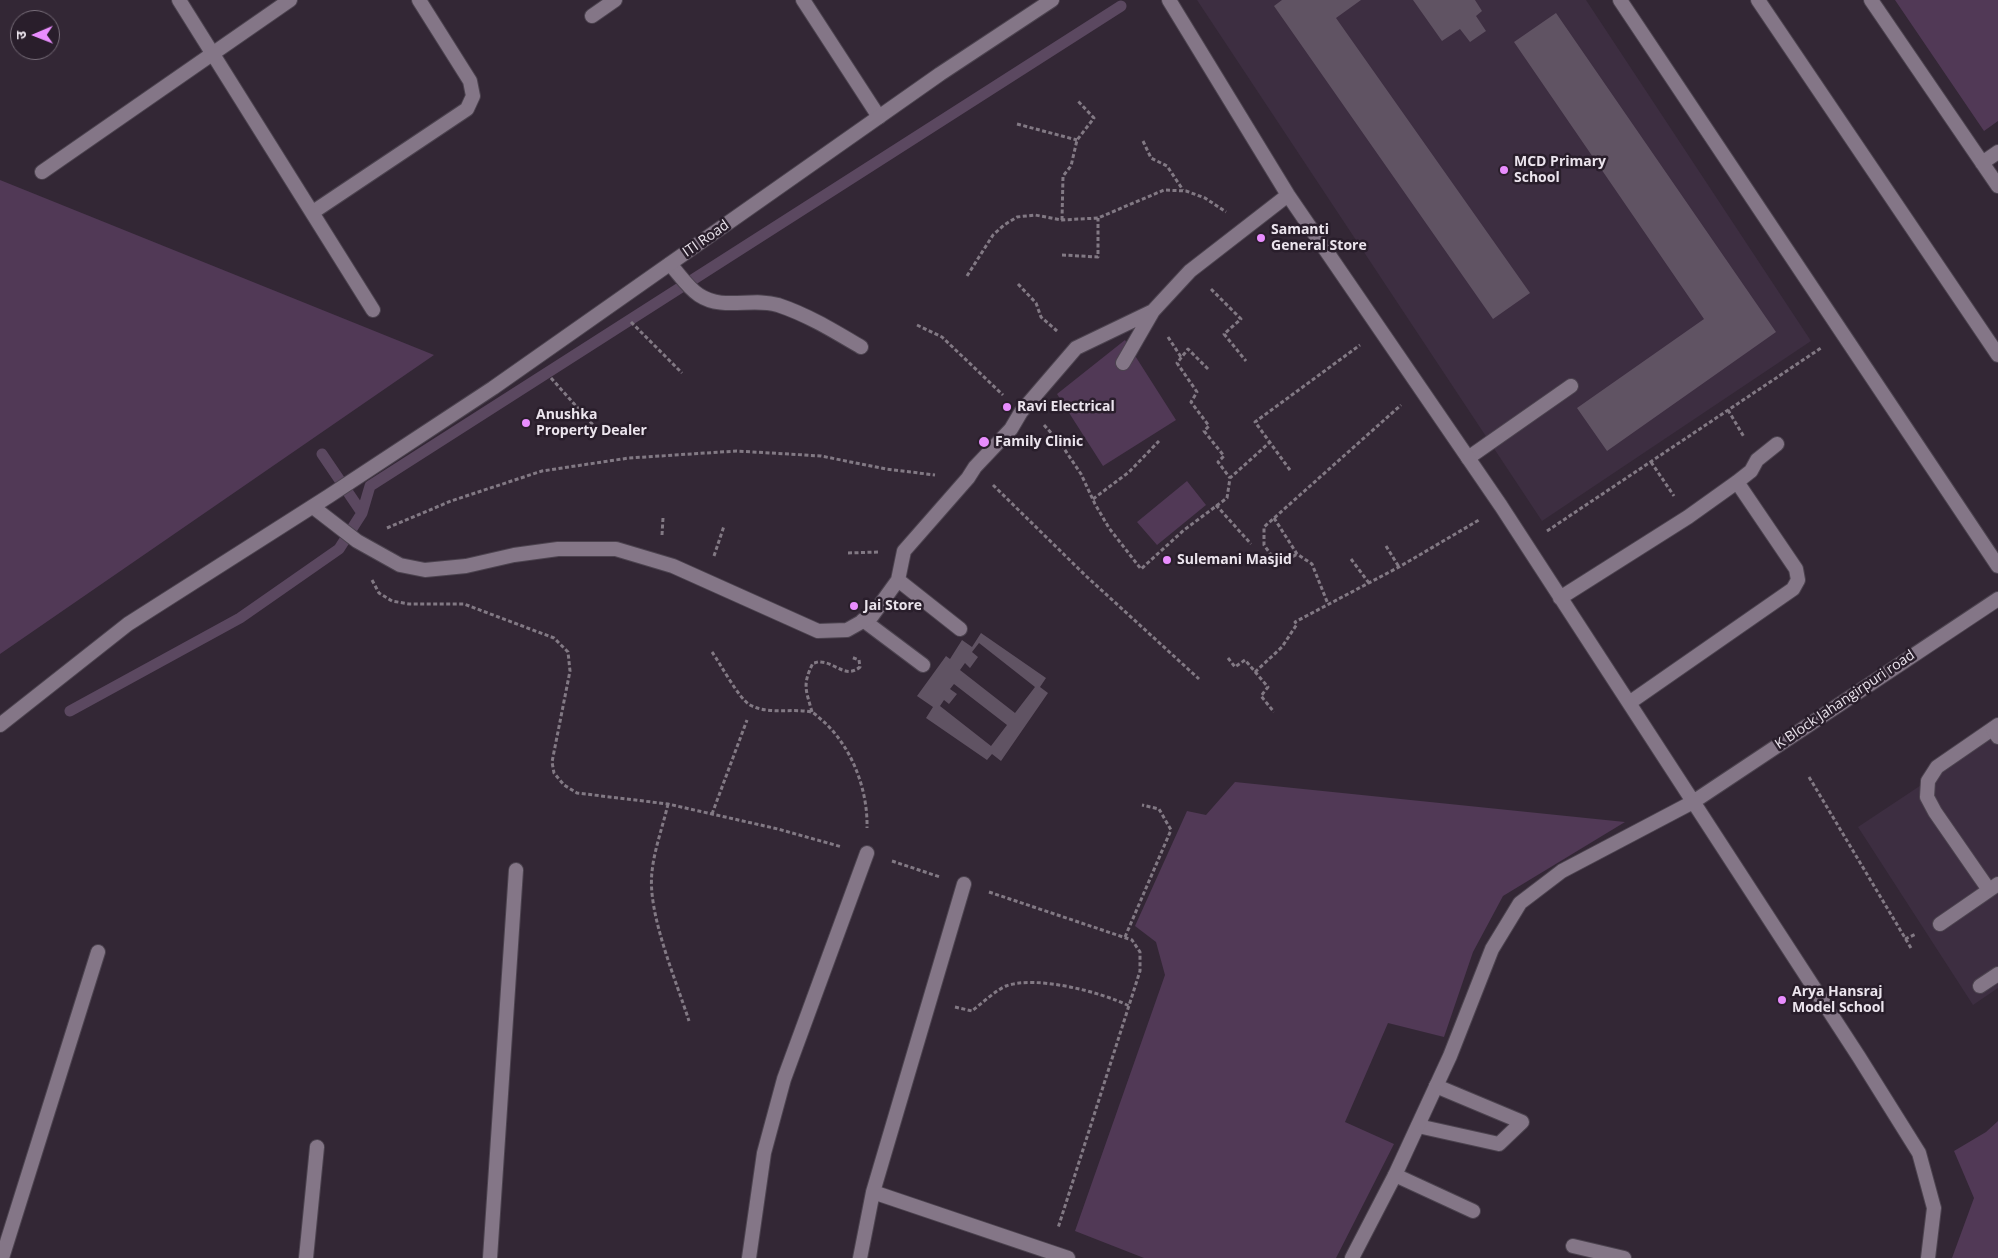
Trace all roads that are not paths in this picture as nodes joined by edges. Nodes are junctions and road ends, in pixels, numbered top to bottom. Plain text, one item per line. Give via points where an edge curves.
1 (179, 0) edge
2 (290, 0) edge
3 (419, 0) edge
4 (615, 0) edge
5 (803, 0) edge
6 (1052, 0) edge
7 (1169, 0) edge
8 (1620, 0) edge
9 (1758, 0) edge
10 (1871, 0) edge
11 (592, 16) dead end
12 (212, 53) junction
13 (879, 117) junction
14 (1998, 152) edge
15 (1982, 163) junction
16 (42, 172) dead end
17 (1998, 186) edge
18 (1288, 194) junction
19 (313, 212) junction
20 (670, 264) junction
21 (373, 310) dead end
22 (1153, 311) junction
23 (861, 347) dead end
24 (1998, 356) edge
25 (1123, 363) dead end
26 (1571, 386) dead end
27 (1777, 444) dead end
28 (1468, 458) junction
29 (1737, 482) junction
30 (313, 507) junction
31 (1998, 566) edge
32 (898, 580) junction
33 (1560, 598) junction
34 (1998, 599) edge
35 (863, 620) junction
36 (960, 629) dead end
37 (923, 665) dead end
38 (1629, 703) junction
39 (0, 725) edge
40 (1996, 730) edge
41 (1693, 802) junction
42 (867, 853) road end
43 (516, 870) dead end
44 (964, 884) road end
45 (1994, 887) edge
46 (1940, 924) dead end
47 (98, 952) dead end
48 (1998, 974) edge
49 (1980, 986) dead end
50 (1436, 1086) junction
51 (1418, 1126) junction
52 (317, 1147) dead end
53 (1395, 1175) junction
54 (873, 1192) junction
55 (1473, 1212) dead end
56 (1573, 1246) dead end
57 (2, 1258) edge
58 (306, 1258) edge
59 (490, 1258) edge
60 (749, 1258) edge
61 (860, 1258) edge
62 (1068, 1258) edge
63 (1352, 1258) edge
64 (1624, 1258) edge
65 (1928, 1258) edge

1 - 12 street
2 - 12 street
3 - 19 street via 470,81 473,96 467,109
4 - 11 street
5 - 13 street
6 - 13 street, ITI Road
7 - 18 street
8 - 31 street
9 - 24 street
10 - 15 street
12 - 16 street
12 - 19 street
13 - 20 street, ITI Road
14 - 15 street
15 - 17 street
18 - 22 street via 1190,271
18 - 28 street
19 - 21 street
20 - 23 street via 698,295 714,302 776,304 804,314
20 - 30 street, ITI Road
22 - 25 street
22 - 32 street via 1076,348 1011,429 904,551
26 - 28 street
27 - 29 street
28 - 33 street
29 - 33 street
29 - 38 street via 1796,569 1798,580 1793,589
30 - 35 street via 357,541 400,565 425,570 558,549 616,549 673,566 818,631 847,630
30 - 39 street, ITI Road via 128,624
32 - 35 street via 872,616
32 - 36 street
33 - 38 street
34 - 41 street, K Block Jahangirpuri road
35 - 37 street
38 - 41 street
40 - 45 street via 1938,767 1928,781 1927,798
41 - 50 street, K Block Jahangirpuri road via 1562,871 1520,903 1492,949
41 - 65 street via 1919,1153 1934,1208
42 - 60 street via 784,1079 764,1153
43 - 59 street
44 - 54 street
45 - 46 street
47 - 57 street
48 - 49 street
50 - 51 street, K Block Jahangirpuri road
50 - 51 street via 1522,1122 1498,1144
51 - 53 street, K Block Jahangirpuri road
52 - 58 street
53 - 55 street
53 - 63 street, K Block Jahangirpuri road
54 - 61 street
54 - 62 street
56 - 64 street

